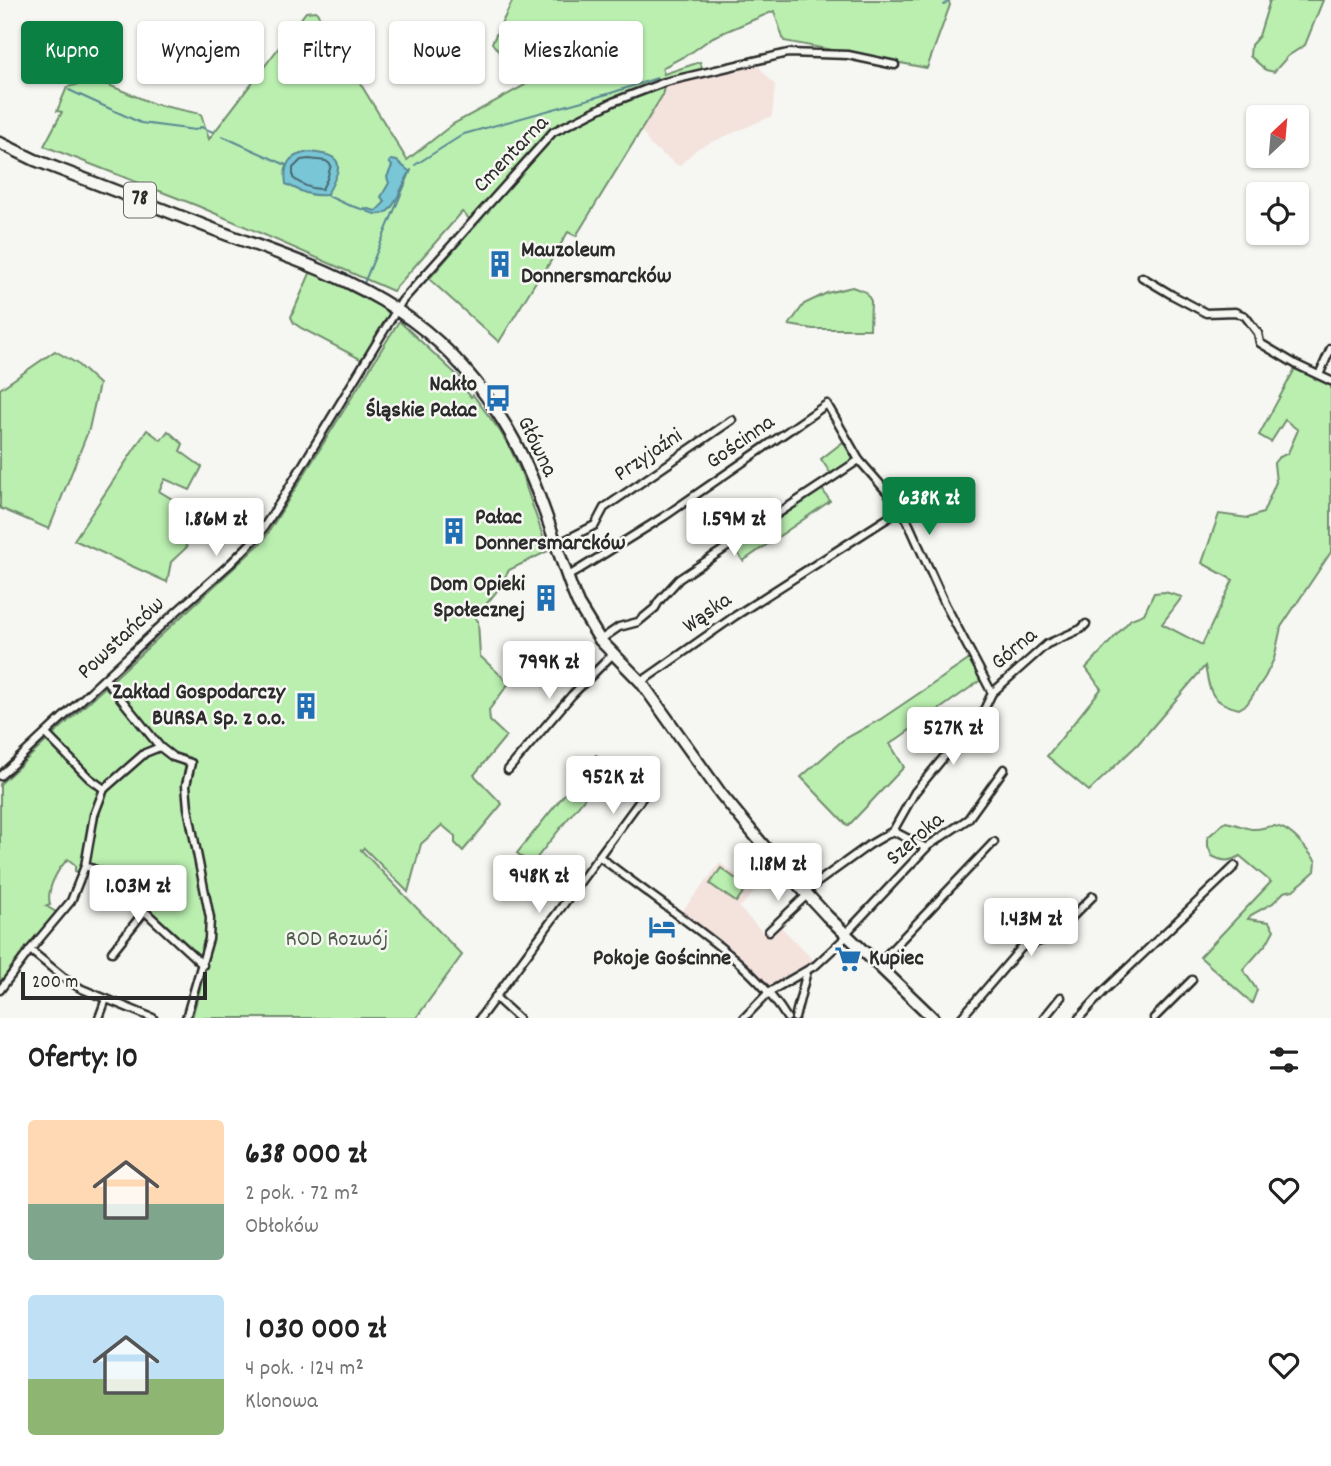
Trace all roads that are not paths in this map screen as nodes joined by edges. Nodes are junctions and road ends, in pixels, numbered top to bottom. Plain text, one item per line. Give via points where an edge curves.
1 (895, 65) dead end
2 (0, 143) edge
3 (1142, 277) dead end
4 (397, 309) junction
5 (1331, 348) edge
6 (1319, 375) junction
7 (1331, 381) edge
8 (732, 420) dead end
9 (859, 460) junction
10 (902, 509) junction
11 (556, 545) junction
12 (567, 577) junction
13 (1086, 624) dead end
14 (600, 640) junction
15 (614, 653) junction
16 (105, 679) junction
17 (641, 682) junction
18 (992, 693) junction
19 (46, 734) junction
20 (160, 747) junction
21 (1004, 769) dead end
22 (508, 770) dead end
23 (0, 776) edge
24 (104, 789) junction
25 (647, 791) dead end
26 (892, 831) junction
27 (994, 842) dead end
28 (926, 848) junction
29 (600, 857) junction
30 (85, 866) junction
31 (1235, 866) dead end
32 (805, 893) junction
33 (1093, 896) dead end
34 (144, 912) junction
35 (769, 931) dead end
36 (846, 934) junction
37 (30, 950) junction
38 (112, 952) dead end
39 (203, 965) junction
40 (877, 965) junction
41 (807, 971) junction
42 (1192, 980) dead end
43 (0, 990) edge
44 (769, 992) junction
45 (495, 997) junction
46 (1061, 997) dead end
47 (106, 999) junction
48 (99, 1018) edge
49 (153, 1018) edge
50 (186, 1018) edge
51 (480, 1018) edge
52 (518, 1018) edge
53 (744, 1018) edge
54 (787, 1018) edge
55 (795, 1018) edge
56 (933, 1018) edge
57 (961, 1018) edge
58 (1044, 1018) edge
59 (1079, 1018) edge
60 (1154, 1018) edge

1 - 4 street, Cmentarna via 848,55 788,53 664,82 573,121 553,132
2 - 4 main road, Główna / 78 via 316,269
3 - 6 street via 1206,313 1245,316 1260,343
4 - 11 main road, Główna / 78 via 450,354 498,413 525,461
4 - 16 street, Powstańców via 258,536
5 - 6 street
6 - 7 street
8 - 11 street, Przyjaźni via 604,508 595,526
9 - 10 street
9 - 12 street, Gościnna via 827,404 665,516
9 - 14 street via 679,579 638,622
10 - 17 street, Wąska
10 - 18 street
11 - 12 main road, Główna / 78
12 - 14 main road, Główna / 78
13 - 18 street, Górna via 1047,644
14 - 15 main road, Główna / 78
15 - 17 main road, Główna / 78
15 - 22 street
16 - 19 street, Powstańców
16 - 20 street
17 - 32 main road, Główna / 78 via 721,794
18 - 26 street, Górna via 981,716 915,792
19 - 23 street, Powstańców
19 - 24 street
20 - 24 street via 145,752
20 - 39 street via 191,764 186,785 188,808 210,918
21 - 28 street, Szeroka via 968,819
24 - 30 street via 93,815
25 - 29 street
26 - 28 street
26 - 32 street, Górna
27 - 40 street
28 - 36 street, Szeroka
29 - 44 street via 717,944
29 - 45 street
30 - 34 street via 103,873
30 - 37 street via 71,901
31 - 59 street
32 - 35 street, Górna
32 - 36 main road, Główna / 78
33 - 57 street via 1052,937 1022,947
34 - 38 street
34 - 39 street
36 - 40 main road, Główna / 78
36 - 41 street, Szeroka
37 - 43 street
37 - 47 street via 68,981
39 - 50 street
40 - 56 main road, Główna / 78
41 - 44 street, Szeroka
41 - 55 street
42 - 60 street
44 - 53 street, Szeroka
44 - 54 street
45 - 51 street
45 - 52 street
46 - 58 street
47 - 48 street
47 - 49 street

